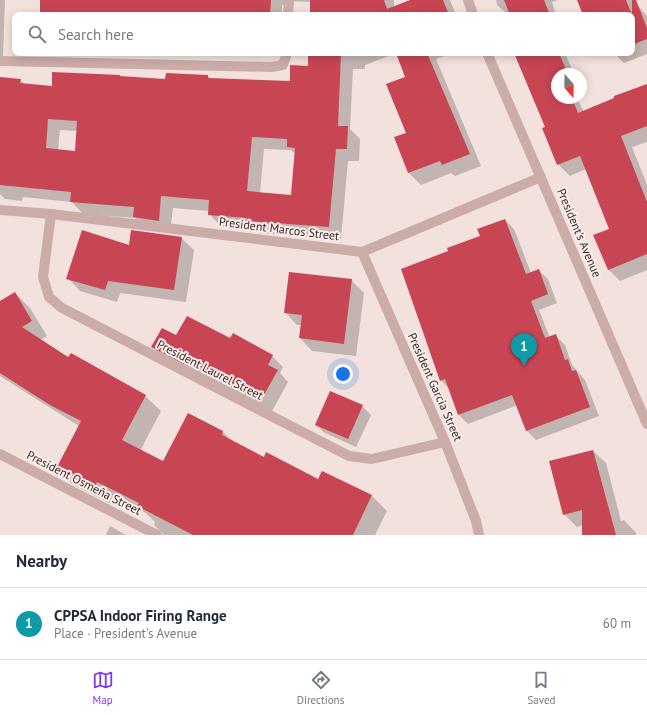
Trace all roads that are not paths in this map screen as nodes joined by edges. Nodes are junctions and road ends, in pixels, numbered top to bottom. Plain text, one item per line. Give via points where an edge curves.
1 (289, 0) edge
2 (468, 0) edge
3 (288, 12) edge
4 (472, 12) edge
5 (286, 56) edge
6 (488, 56) edge
7 (0, 61) edge
8 (541, 177) junction
9 (0, 210) edge
10 (51, 214) junction
11 (362, 252) junction
12 (647, 424) edge
13 (445, 442) junction
14 (0, 454) edge
15 (157, 535) edge
16 (479, 535) edge

1 - 3 street
2 - 4 street
5 - 7 street via 283,64 272,67
6 - 8 street, President's Avenue
8 - 11 street, President Marcos Street
8 - 12 street, President's Avenue
9 - 10 street, President Marcos Street
10 - 11 street, President Marcos Street
10 - 13 street, President Laurel Street via 43,277 49,297 62,308 349,456 372,459
11 - 13 street, President Garcia Street
13 - 16 street, President Garcia Street
14 - 15 street, President Osmeña Street

